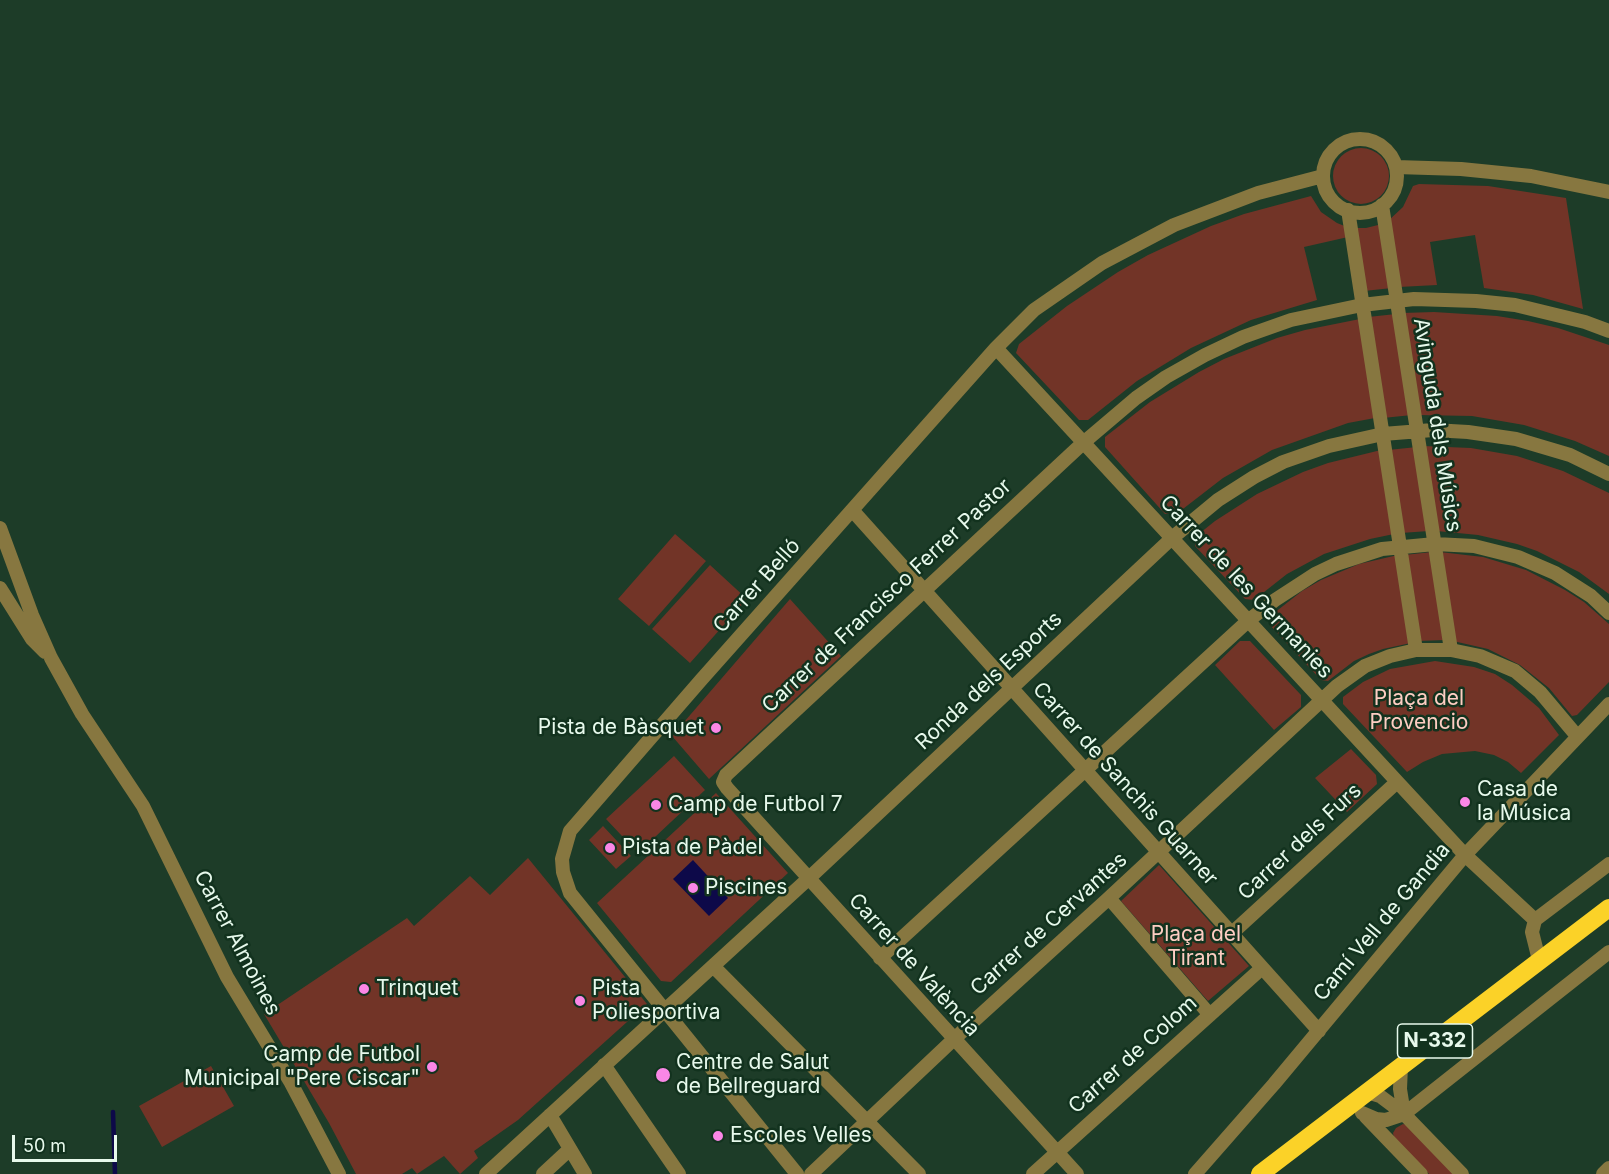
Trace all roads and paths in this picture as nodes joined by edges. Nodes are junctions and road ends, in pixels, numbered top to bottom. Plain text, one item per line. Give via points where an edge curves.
1 (1396, 167) junction
2 (1323, 177) junction
3 (1609, 192) edge
4 (1382, 206) junction
5 (1348, 210) junction
6 (1397, 301) junction
7 (1362, 305) junction
8 (1609, 331) edge
9 (996, 348) junction
10 (1417, 430) junction
11 (1383, 434) junction
12 (1083, 442) junction
13 (1609, 474) edge
14 (853, 511) junction
15 (0, 528) edge
16 (1172, 538) junction
17 (1435, 544) junction
18 (1401, 547) junction
19 (0, 588) edge
20 (924, 591) junction
21 (1609, 614) edge
22 (1249, 620) junction
23 (1416, 650) junction
24 (1451, 650) junction
25 (51, 658) junction
26 (1011, 688) junction
27 (1322, 700) junction
28 (1609, 704) edge
29 (1577, 736) junction
30 (1084, 770) junction
31 (723, 782) joint
32 (1397, 782) junction
33 (1158, 852) junction
34 (1465, 855) junction
35 (1609, 864) edge
36 (808, 879) junction
37 (1109, 898) junction
38 (1609, 908) edge
39 (1535, 920) junction
40 (1231, 934) junction
41 (1609, 952) edge
42 (880, 958) junction
43 (1539, 960) junction
44 (713, 966) junction
45 (1262, 968) junction
46 (665, 1010) junction
47 (1210, 1015) junction
48 (1319, 1030) junction
49 (954, 1039) junction
50 (604, 1065) junction
51 (1401, 1066) junction
52 (1360, 1103) junction
53 (1404, 1114) junction
54 (550, 1115) junction
55 (867, 1121) junction
56 (570, 1149) junction
57 (1057, 1152) junction
58 (1609, 1168) edge
59 (339, 1174) edge
60 (486, 1174) edge
61 (543, 1174) edge
62 (585, 1174) edge
63 (679, 1174) edge
64 (797, 1174) edge
65 (811, 1174) edge
66 (919, 1174) edge
67 (1033, 1174) edge
68 (1077, 1174) edge
69 (1195, 1174) edge
70 (1260, 1174) edge
71 (1421, 1174) edge
72 (1462, 1174) edge
73 (1603, 1174) edge

1 - 2 street via 1382,145 1360,138 1348,140 1330,154
1 - 3 street via 1531,176
1 - 4 street via 1396,184
2 - 5 street via 1329,196
2 - 9 street, Carrer Belló via 1208,211 1129,248 1034,310
4 - 5 street via 1367,212
4 - 6 street, Avinguda dels Músics
5 - 7 street
6 - 7 street, Carrer de Francisco Ferrer Pastor
6 - 8 street, Carrer de Francisco Ferrer Pastor via 1445,299 1515,305
6 - 10 street, Avinguda dels Músics
7 - 11 street
7 - 12 street, Carrer de Francisco Ferrer Pastor via 1291,320 1204,355 1136,398
9 - 12 street, Carrer de les Germanies
9 - 14 street, Carrer Belló
10 - 11 street, Ronda dels Esports
10 - 13 street, Ronda dels Esports via 1516,439 1570,455
10 - 17 street, Avinguda dels Músics
11 - 16 street, Ronda dels Esports via 1329,446 1283,462 1218,500
11 - 18 street
12 - 16 street, Carrer de les Germanies
12 - 20 street, Carrer de Francisco Ferrer Pastor
14 - 20 street, Carrer de Sanchis Guarner
14 - 46 street, Carrer Belló via 570,831 562,859 570,893
15 - 25 street
16 - 22 street, Carrer de les Germanies
16 - 26 street, Ronda dels Esports
17 - 18 street
17 - 21 street via 1474,546 1518,557 1555,573 1591,596
17 - 24 street, Avinguda dels Músics
18 - 22 street via 1363,555 1315,574
18 - 23 street
19 - 25 street via 32,639
20 - 26 street, Carrer de Sanchis Guarner
20 - 31 street, Carrer de Francisco Ferrer Pastor via 734,767
22 - 27 street, Carrer de les Germanies
22 - 30 street
23 - 24 street
23 - 27 street via 1365,666
24 - 29 street via 1480,656 1515,671 1551,703
25 - 59 street, Carrer Almoines via 82,714 143,806 227,977 291,1083
26 - 30 street, Carrer de Sanchis Guarner
26 - 36 street, Ronda dels Esports
27 - 32 street, Carrer de les Germanies
27 - 33 street, Carrer de Cervantes
28 - 29 street, Camí Vell de Gandia
29 - 34 street, Camí Vell de Gandia
30 - 33 street, Carrer de Sanchis Guarner
30 - 42 street
31 - 36 street, Carrer de València
32 - 34 street, Carrer de les Germanies
32 - 40 street, Carrer dels Furs
33 - 37 street, Carrer de Cervantes
33 - 40 street, Carrer de Sanchis Guarner
34 - 39 street, Carrer de les Germanies
34 - 48 street, Camí Vell de Gandia
35 - 39 street
36 - 42 street, Carrer de València
36 - 44 street, Ronda dels Esports
37 - 47 street
37 - 49 street, Carrer de Cervantes
38 - 43 highway, N-332
39 - 43 street via 1532,932
40 - 45 street, Carrer de Sanchis Guarner
41 - 53 street
42 - 49 street, Carrer de València
43 - 51 highway, N-332
44 - 46 street, Ronda dels Esports
44 - 55 street
45 - 47 street, Carrer de Colom
45 - 48 street, Carrer de Sanchis Guarner
46 - 50 street, Ronda dels Esports
46 - 64 street
47 - 57 street, Carrer de Colom
48 - 69 street, Camí Vell de Gandia
49 - 55 street, Carrer de Cervantes
49 - 57 street, Carrer de València
50 - 54 street, Ronda dels Esports
50 - 63 street
51 - 52 highway, N-332
51 - 53 street
52 - 53 street via 1380,1096
52 - 53 street via 1376,1119
52 - 70 highway, N-332
52 - 71 street
53 - 72 street
54 - 56 street
54 - 60 street, Ronda dels Esports
55 - 65 street, Carrer de Cervantes
55 - 66 street
56 - 61 street
56 - 62 street
57 - 67 street, Carrer de Colom
57 - 68 street, Carrer de València
58 - 73 street

